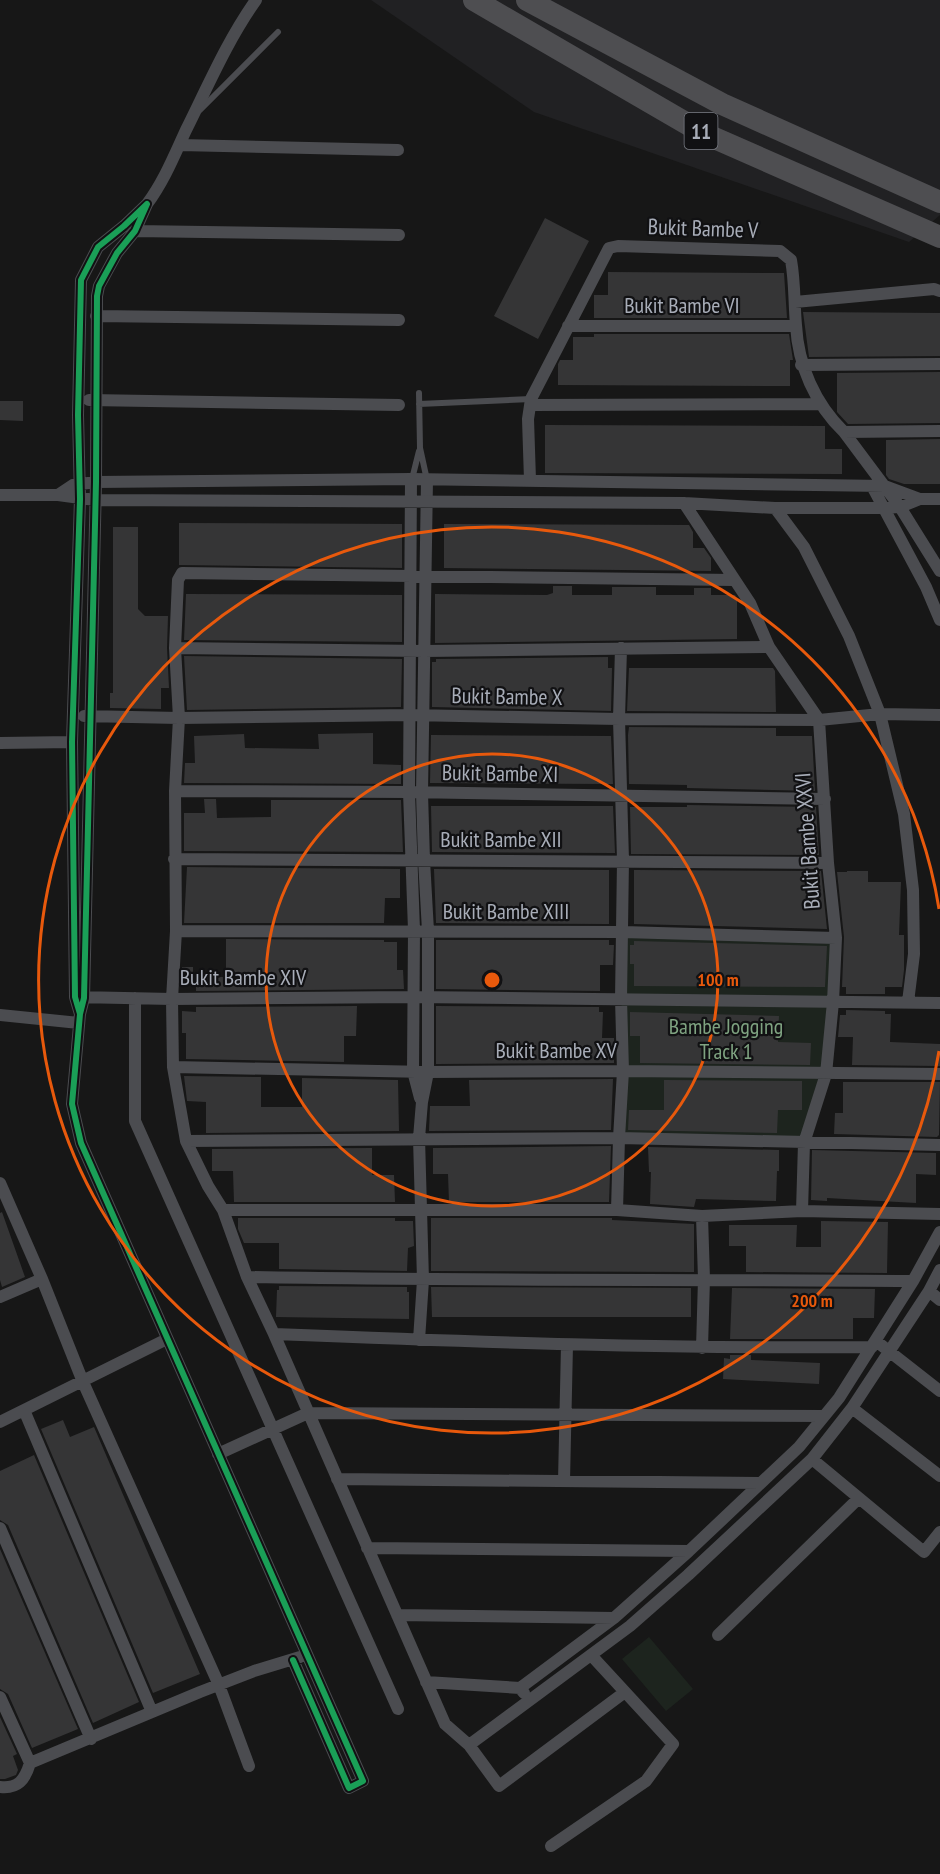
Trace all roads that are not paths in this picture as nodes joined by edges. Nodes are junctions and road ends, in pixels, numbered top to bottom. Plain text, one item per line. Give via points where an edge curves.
1 (256, 0) edge
2 (474, 0) edge
3 (526, 0) edge
4 (278, 32) dead end
5 (192, 118) junction
6 (180, 145) junction
7 (398, 150) dead end
8 (940, 202) edge
9 (129, 229) junction
10 (399, 235) dead end
11 (940, 237) edge
12 (98, 247) junction
13 (117, 253) junction
14 (81, 280) junction
15 (99, 286) junction
16 (940, 291) edge
17 (795, 302) junction
18 (96, 316) junction
19 (399, 320) dead end
20 (568, 326) junction
21 (796, 326) junction
22 (801, 364) junction
23 (940, 364) edge
24 (419, 393) dead end
25 (78, 399) junction
26 (96, 400) junction
27 (531, 402) junction
28 (419, 404) junction
29 (821, 404) junction
30 (399, 405) dead end
31 (940, 431) edge
32 (844, 432) junction
33 (420, 448) junction
34 (411, 479) junction
35 (427, 480) junction
36 (531, 480) junction
37 (96, 482) junction
38 (79, 483) junction
39 (878, 486) junction
40 (0, 495) edge
41 (58, 495) junction
42 (80, 499) junction
43 (920, 499) junction
44 (940, 499) edge
45 (95, 500) junction
46 (411, 502) junction
47 (427, 503) junction
48 (684, 503) junction
49 (900, 507) junction
50 (775, 508) junction
51 (882, 508) junction
52 (940, 572) edge
53 (411, 576) junction
54 (426, 576) junction
55 (734, 580) junction
56 (940, 620) edge
57 (769, 647) junction
58 (175, 648) junction
59 (621, 648) junction
60 (410, 650) junction
61 (424, 651) junction
62 (410, 714) junction
63 (880, 714) junction
64 (423, 715) junction
65 (940, 715) edge
66 (74, 716) junction
67 (90, 717) junction
68 (179, 718) junction
69 (619, 719) junction
70 (819, 720) junction
71 (72, 742) junction
72 (0, 743) edge
73 (175, 791) junction
74 (409, 792) junction
75 (422, 792) junction
76 (620, 796) junction
77 (825, 799) junction
78 (174, 859) junction
79 (410, 860) junction
80 (424, 860) junction
81 (623, 860) junction
82 (828, 863) junction
83 (414, 930) junction
84 (176, 931) junction
85 (428, 931) junction
86 (623, 932) junction
87 (836, 938) junction
88 (79, 997) junction
89 (412, 997) junction
90 (135, 998) junction
91 (427, 998) junction
92 (172, 999) junction
93 (621, 999) junction
94 (833, 1002) junction
95 (908, 1002) junction
96 (940, 1003) edge
97 (0, 1015) edge
98 (79, 1019) junction
99 (173, 1067) junction
100 (413, 1071) junction
101 (623, 1071) junction
102 (428, 1072) junction
103 (826, 1074) junction
104 (940, 1074) edge
105 (422, 1102) junction
106 (419, 1138) junction
107 (619, 1138) junction
108 (186, 1141) junction
109 (804, 1143) junction
110 (940, 1145) edge
111 (0, 1183) edge
112 (223, 1210) junction
113 (618, 1210) junction
114 (421, 1211) junction
115 (802, 1211) junction
116 (940, 1214) edge
117 (702, 1216) junction
118 (940, 1232) edge
119 (940, 1269) edge
120 (247, 1277) junction
121 (42, 1279) junction
122 (704, 1279) junction
123 (423, 1280) junction
124 (913, 1281) junction
125 (929, 1291) junction
126 (0, 1297) edge
127 (940, 1300) edge
128 (274, 1334) junction
129 (167, 1339) junction
130 (419, 1340) junction
131 (874, 1344) junction
132 (567, 1345) junction
133 (702, 1348) junction
134 (890, 1352) junction
135 (83, 1382) junction
136 (940, 1391) edge
137 (852, 1408) junction
138 (24, 1410) junction
139 (308, 1413) junction
140 (566, 1414) junction
141 (824, 1416) junction
142 (0, 1422) edge
143 (273, 1429) junction
144 (218, 1454) junction
145 (812, 1459) junction
146 (940, 1476) edge
147 (337, 1479) junction
148 (564, 1481) junction
149 (760, 1483) junction
150 (859, 1498) junction
151 (0, 1527) edge
152 (940, 1532) edge
153 (367, 1548) junction
154 (689, 1551) junction
155 (397, 1615) junction
156 (614, 1618) junction
157 (718, 1635) dead end
158 (307, 1654) junction
159 (591, 1656) junction
160 (293, 1660) junction
161 (426, 1682) junction
162 (219, 1685) junction
163 (520, 1688) junction
164 (625, 1692) junction
165 (0, 1697) edge
166 (530, 1701) junction
167 (398, 1709) dead end
168 (152, 1712) junction
169 (91, 1739) junction
170 (469, 1745) junction
171 (30, 1763) junction
172 (249, 1766) dead end
173 (0, 1787) edge
174 (551, 1846) dead end

1 - 5 street via 217,64
2 - 11 highway, 11 via 703,133
3 - 8 highway, 11 via 722,104
4 - 5 lane
5 - 6 street
6 - 7 street
6 - 9 street via 161,184
9 - 10 street
9 - 12 street
9 - 13 street
12 - 13 street
12 - 14 street
13 - 15 street
14 - 15 street
14 - 25 street
15 - 18 street
16 - 17 street
17 - 20 street, Bukit Bambe V via 791,260 780,251 612,246
17 - 21 street, Bukit Bambe V
18 - 19 street
18 - 26 street
20 - 21 street, Bukit Bambe VI
20 - 27 street, Bukit Bambe V
21 - 22 street, Bukit Bambe V
22 - 23 street
22 - 29 street, Bukit Bambe V
24 - 28 lane
25 - 26 street
25 - 38 street
26 - 30 street
26 - 37 street
27 - 28 lane
27 - 29 street
27 - 36 street, Bukit Bambe V
28 - 33 lane
29 - 32 street, Bukit Bambe V
31 - 32 street
32 - 39 street, Bukit Bambe V
33 - 34 lane
33 - 35 lane
34 - 35 street
34 - 37 street
34 - 46 street
35 - 36 street
35 - 47 street
36 - 39 street
37 - 38 street
37 - 45 street
38 - 41 street
38 - 42 street
39 - 43 street
39 - 49 street
39 - 51 street
40 - 41 street
41 - 42 street
42 - 45 street
42 - 66 street
43 - 44 street
43 - 49 street
45 - 46 street
45 - 67 street
46 - 47 street
46 - 53 street
47 - 48 street
47 - 54 street
48 - 50 street
48 - 55 street
49 - 51 street
49 - 52 street
50 - 51 street
50 - 63 street via 809,556 849,636
51 - 56 street
53 - 54 street
53 - 58 street via 182,573 178,580
53 - 60 street
54 - 55 street
54 - 61 street
55 - 57 street via 750,603
57 - 59 street
57 - 70 street
58 - 60 street
58 - 68 street
59 - 61 street
59 - 69 street
60 - 61 street
60 - 62 street
61 - 64 street
62 - 64 street, Bukit Bambe X
62 - 68 street, Bukit Bambe X
62 - 74 street
63 - 65 street, Bukit Bambe X
63 - 70 street, Bukit Bambe X
63 - 95 street via 904,814 913,890 914,954
64 - 69 street, Bukit Bambe X
64 - 75 street
66 - 67 street, Bukit Bambe X
66 - 71 street
67 - 68 street, Bukit Bambe X
67 - 88 street
68 - 73 street
69 - 70 street, Bukit Bambe X
69 - 76 street
70 - 77 street, Bukit Bambe XXVI
71 - 72 street
71 - 88 street
73 - 74 street, Bukit Bambe XI
73 - 78 street
74 - 75 street, Bukit Bambe XI
74 - 79 street
75 - 76 street, Bukit Bambe XI
75 - 80 street
76 - 77 street, Bukit Bambe XI
76 - 81 street
77 - 82 street, Bukit Bambe XXVI
78 - 79 street, Bukit Bambe XII
78 - 84 street
79 - 80 street, Bukit Bambe XII
79 - 83 street
80 - 81 street, Bukit Bambe XII
80 - 85 street
81 - 82 street, Bukit Bambe XII
81 - 86 street
82 - 87 street, Bukit Bambe XXVI
83 - 84 street, Bukit Bambe XIII
83 - 85 street, Bukit Bambe XIII
83 - 89 street
84 - 92 street
85 - 86 street, Bukit Bambe XIII
85 - 91 street
86 - 87 street, Bukit Bambe XIII
86 - 93 street
87 - 94 street, Bukit Bambe XXVI
88 - 90 street, Bukit Bambe XIV
88 - 98 street
89 - 91 street, Bukit Bambe XIV
89 - 92 street, Bukit Bambe XIV
89 - 100 street
90 - 92 street, Bukit Bambe XIV
90 - 143 street via 135,1120
91 - 93 street, Bukit Bambe XIV
91 - 102 street
92 - 99 street
93 - 94 street, Bukit Bambe XIV
93 - 101 street
94 - 95 street, Bukit Bambe XIV
94 - 103 street, Bukit Bambe XXVI
95 - 96 street, Bukit Bambe XIV
97 - 98 street
98 - 129 street via 72,1104 81,1143
99 - 100 street, Bukit Bambe XV
99 - 108 street
100 - 102 street, Bukit Bambe XV
100 - 105 street
101 - 102 street, Bukit Bambe XV
101 - 103 street, Bukit Bambe XV
101 - 107 street
102 - 105 street
103 - 104 street, Bukit Bambe XV
103 - 109 street, Bukit Bambe XXVI
105 - 106 street
106 - 107 street
106 - 108 street
106 - 114 street
107 - 109 street
107 - 113 street
108 - 112 street
109 - 110 street
109 - 115 street, Bukit Bambe XXVI
111 - 121 street
112 - 114 street
112 - 120 street
113 - 114 street
113 - 117 street
114 - 123 street
115 - 116 street
115 - 117 street
117 - 122 street
118 - 124 street
119 - 125 street
120 - 123 street
120 - 128 street
121 - 126 street
121 - 135 street
122 - 123 street
122 - 124 street
122 - 133 street
123 - 130 street
124 - 131 street
125 - 127 street
125 - 134 street
128 - 130 street
128 - 139 street
129 - 135 street
129 - 144 street
130 - 132 street
131 - 133 street
131 - 134 street
131 - 141 street
132 - 133 street
132 - 140 street
134 - 136 street
134 - 137 street
135 - 138 street
135 - 162 street
137 - 145 street
137 - 146 street
138 - 142 street
138 - 168 street
139 - 140 street
139 - 143 street
139 - 147 street
140 - 141 street
140 - 148 street
141 - 149 street via 799,1447
143 - 144 street
143 - 167 street
144 - 158 street
145 - 150 street
145 - 159 street via 688,1575
147 - 148 street
147 - 153 street
148 - 149 street
149 - 154 street
150 - 152 street via 924,1552
150 - 157 street
151 - 169 street
153 - 154 street
153 - 155 street
154 - 156 street
155 - 156 street
155 - 161 street
156 - 163 street
158 - 160 street
158 - 160 street via 363,1781 349,1788
159 - 164 street
159 - 166 street
160 - 162 street
161 - 163 street
161 - 170 street via 445,1724
162 - 168 street
162 - 172 street
163 - 166 street
164 - 170 street via 499,1786
164 - 174 street via 673,1744 646,1780
165 - 171 street
166 - 170 street
168 - 169 street
169 - 171 street
171 - 173 street via 21,1784

